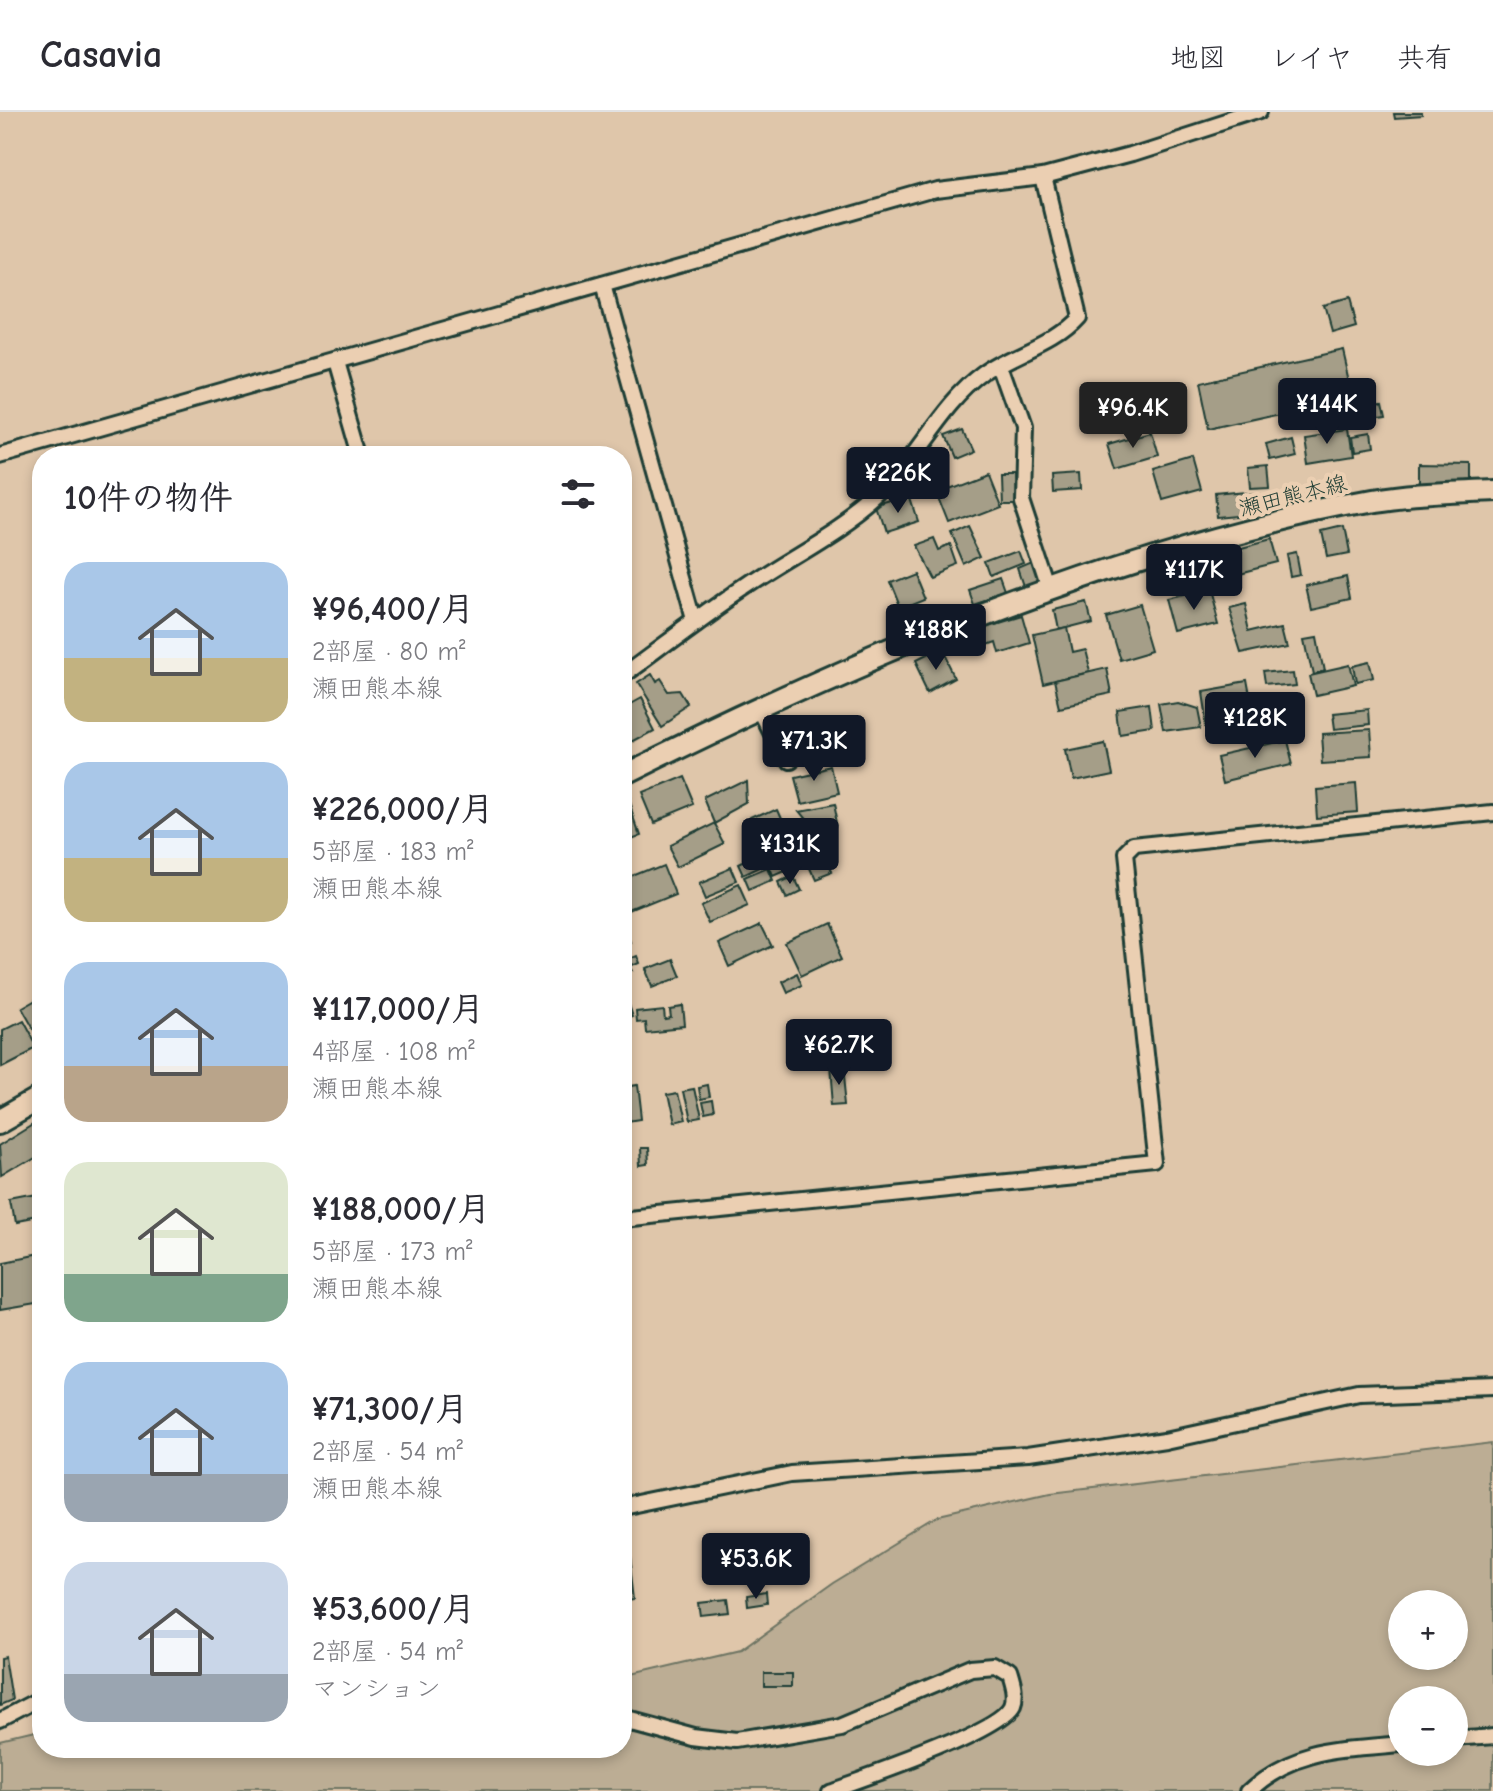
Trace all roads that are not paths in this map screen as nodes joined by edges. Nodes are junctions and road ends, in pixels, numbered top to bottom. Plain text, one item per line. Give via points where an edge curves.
1 (1261, 112) edge
2 (1043, 177) junction
3 (602, 285) junction
4 (335, 362) junction
5 (1001, 366) junction
6 (36, 446) edge
7 (359, 446) edge
8 (32, 447) edge
9 (0, 456) edge
10 (1493, 492) edge
11 (1051, 589) junction
12 (696, 621) junction
13 (632, 669) edge
14 (762, 711) junction
15 (786, 759) dead end
16 (632, 771) edge
17 (1493, 812) edge
18 (32, 1103) edge
19 (0, 1121) edge
20 (632, 1217) edge
21 (1493, 1390) edge
22 (632, 1506) edge
23 (32, 1704) edge
24 (632, 1720) edge
25 (0, 1721) edge
26 (1493, 1736) edge
27 (1468, 1738) edge
28 (1388, 1745) edge
29 (831, 1791) edge
30 (1249, 1791) edge

1 - 2 street
2 - 3 street via 935,190
2 - 5 street via 1077,318 1065,331
3 - 4 street
3 - 12 street
4 - 6 street
4 - 7 street
5 - 11 street via 1023,428 1021,498
5 - 12 street via 965,392 877,498
8 - 9 street
10 - 11 main road, 瀬田熊本線 via 1373,501 1277,522
11 - 14 main road, 瀬田熊本線
12 - 13 street
14 - 15 street
14 - 16 main road, 瀬田熊本線
17 - 20 street via 1134,849 1124,859 1157,1164
18 - 19 main road
21 - 22 street via 1359,1395 1151,1440 1028,1458 792,1473
23 - 25 street
24 - 29 street via 737,1742 842,1724 970,1670 995,1668 1010,1677 1013,1707 997,1723
26 - 27 street
28 - 30 street via 1317,1751 1277,1768

